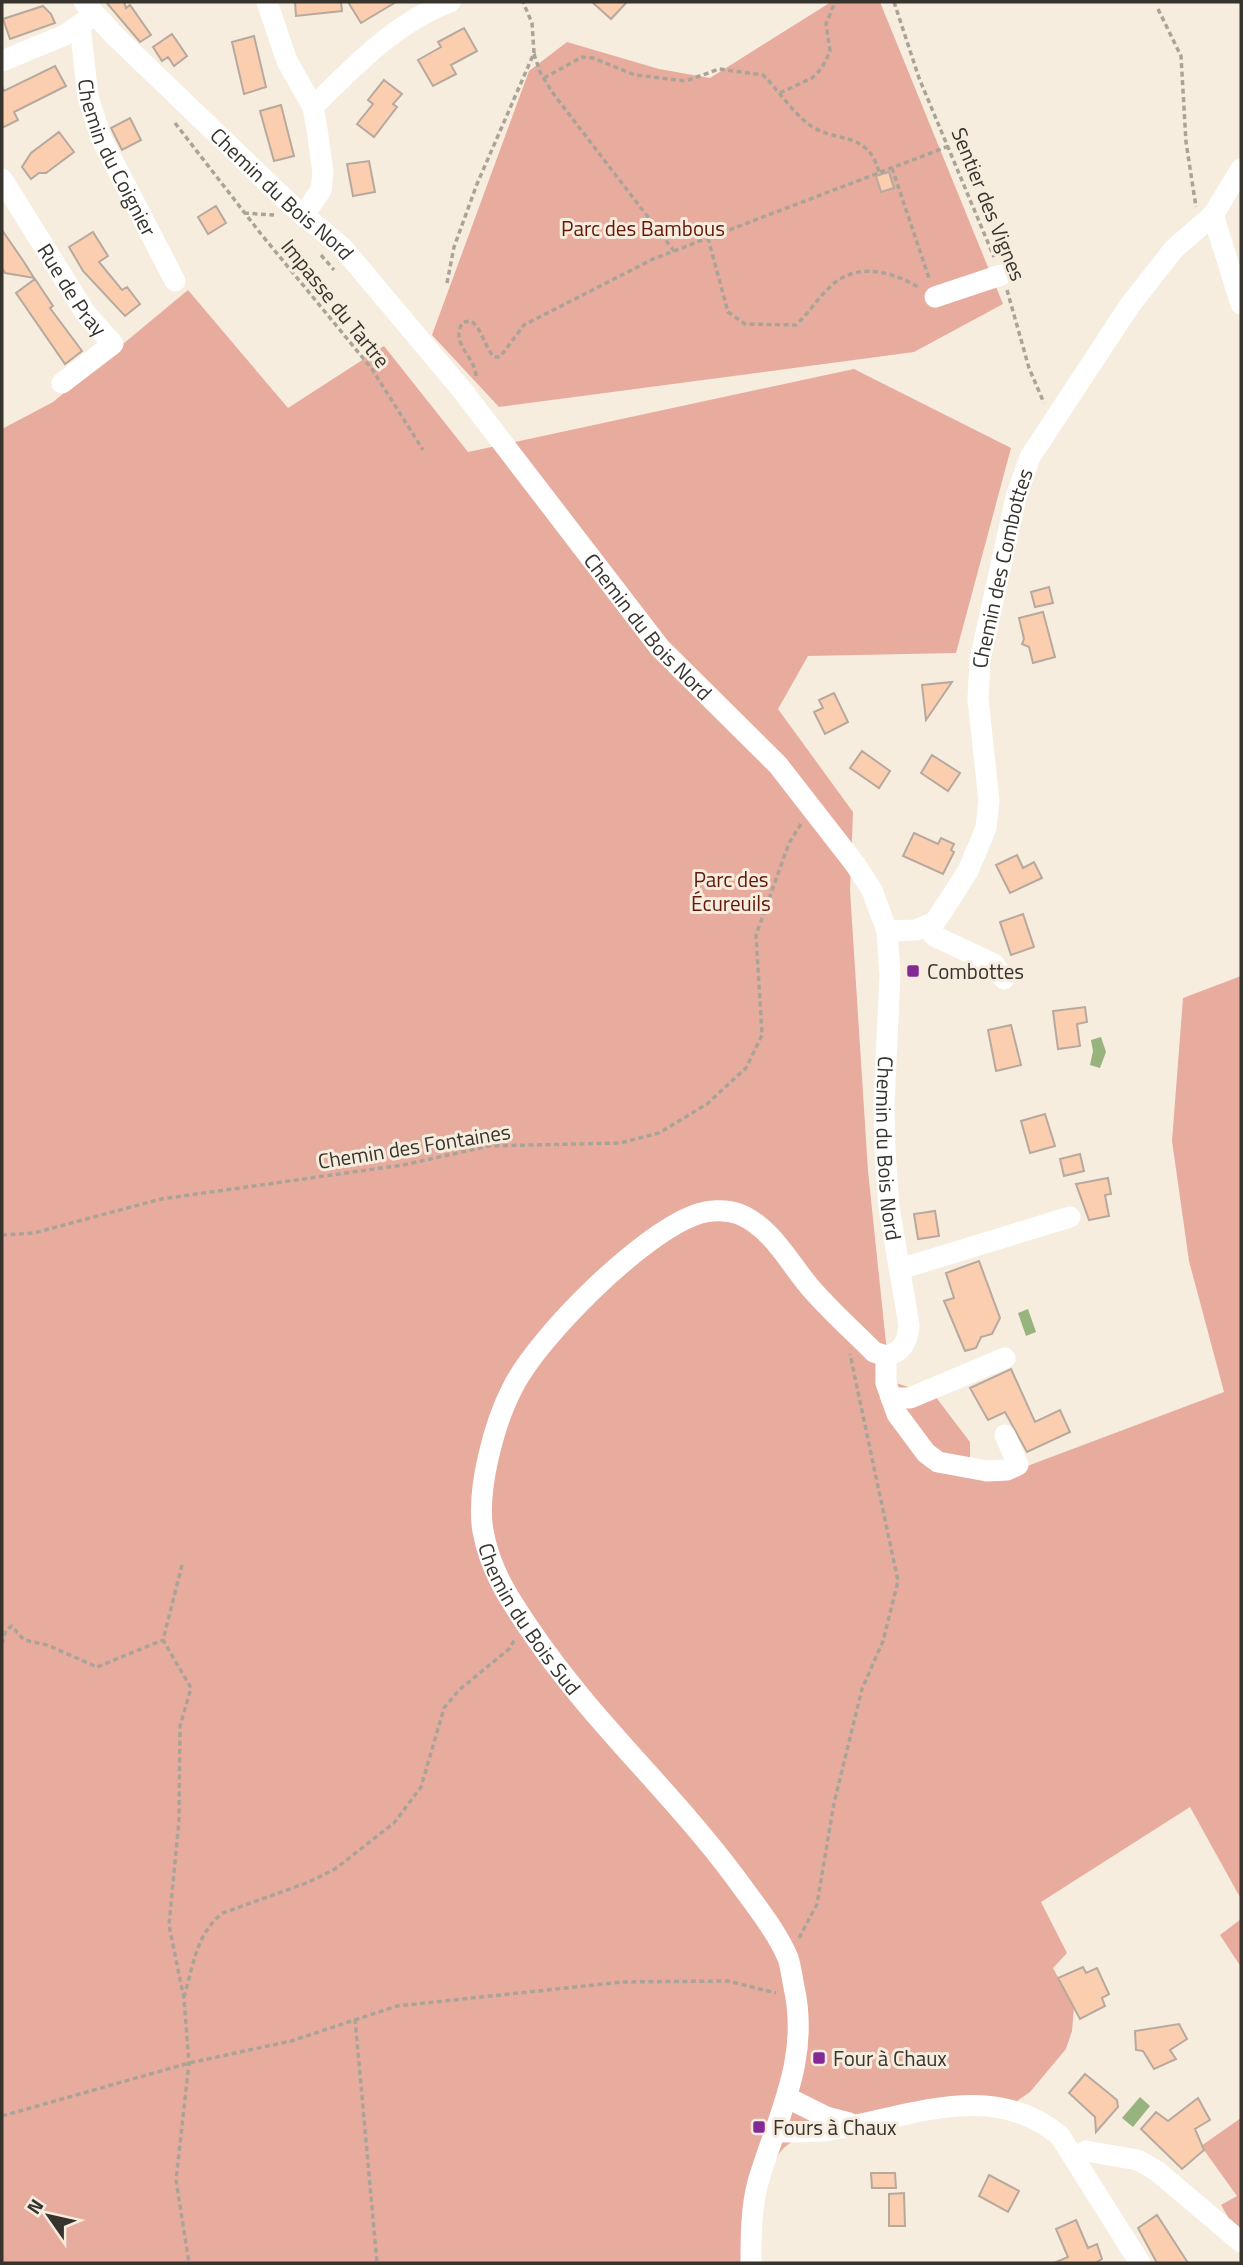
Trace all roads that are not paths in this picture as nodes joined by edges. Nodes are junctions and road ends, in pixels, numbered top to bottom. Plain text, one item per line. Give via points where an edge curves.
1 (267, 2) edge
2 (450, 2) edge
3 (86, 14) edge
4 (2, 61) edge
5 (313, 107) junction
6 (1241, 169) edge
7 (2, 179) edge
8 (296, 210) junction
9 (1207, 220) junction
10 (1001, 275) road end
11 (175, 281) dead end
12 (935, 297) road end
13 (1241, 304) edge
14 (62, 383) dead end
15 (928, 928) junction
16 (887, 930) junction
17 (1004, 979) dead end
18 (1070, 1217) dead end
19 (900, 1269) junction
20 (880, 1354) junction
21 (1005, 1358) dead end
22 (891, 1398) junction
23 (1005, 1435) dead end
24 (788, 2098) junction
25 (851, 2124) junction
26 (777, 2132) junction
27 (1076, 2159) junction
28 (1241, 2242) edge
29 (751, 2263) edge
30 (1140, 2263) edge

1 - 5 street via 287,61
2 - 5 street via 388,39 353,66
3 - 4 street
3 - 8 street, Chemin du Bois Nord
3 - 11 street, Chemin du Coignier via 89,97 101,138
5 - 8 street via 323,173 321,190
6 - 9 street, Chemin des Combottes
7 - 14 street, Rue de Pray via 86,314 113,344
8 - 16 street, Chemin du Bois Nord via 342,247 462,390 660,648 778,765 872,890
9 - 13 street
9 - 15 street, Chemin des Combottes via 1174,249 1130,305 1031,457 1016,497 980,660 978,699 989,816 968,871 942,915
10 - 12 street
15 - 16 street
15 - 17 street via 934,936 994,964
16 - 19 street, Chemin du Bois Nord via 885,1150
18 - 19 street
19 - 20 street, Chemin du Bois Nord via 909,1338 902,1349
20 - 22 street
20 - 24 street, Chemin du Bois Sud via 814,1292 775,1242 739,1214 695,1214 629,1258 530,1359 494,1432 485,1477 482,1527 505,1595 582,1702 712,1845 788,1959 800,2026
21 - 22 street via 910,1398
22 - 23 street via 905,1427 938,1462 1007,1470 1018,1465
24 - 25 street
24 - 26 street, Chemin du Bois Sud
25 - 26 street via 832,2130
25 - 27 street via 957,2104 991,2105 1044,2122
26 - 29 street, Chemin du Bois Sud via 757,2184
27 - 28 street via 1086,2151 1138,2161 1183,2191
27 - 30 street

